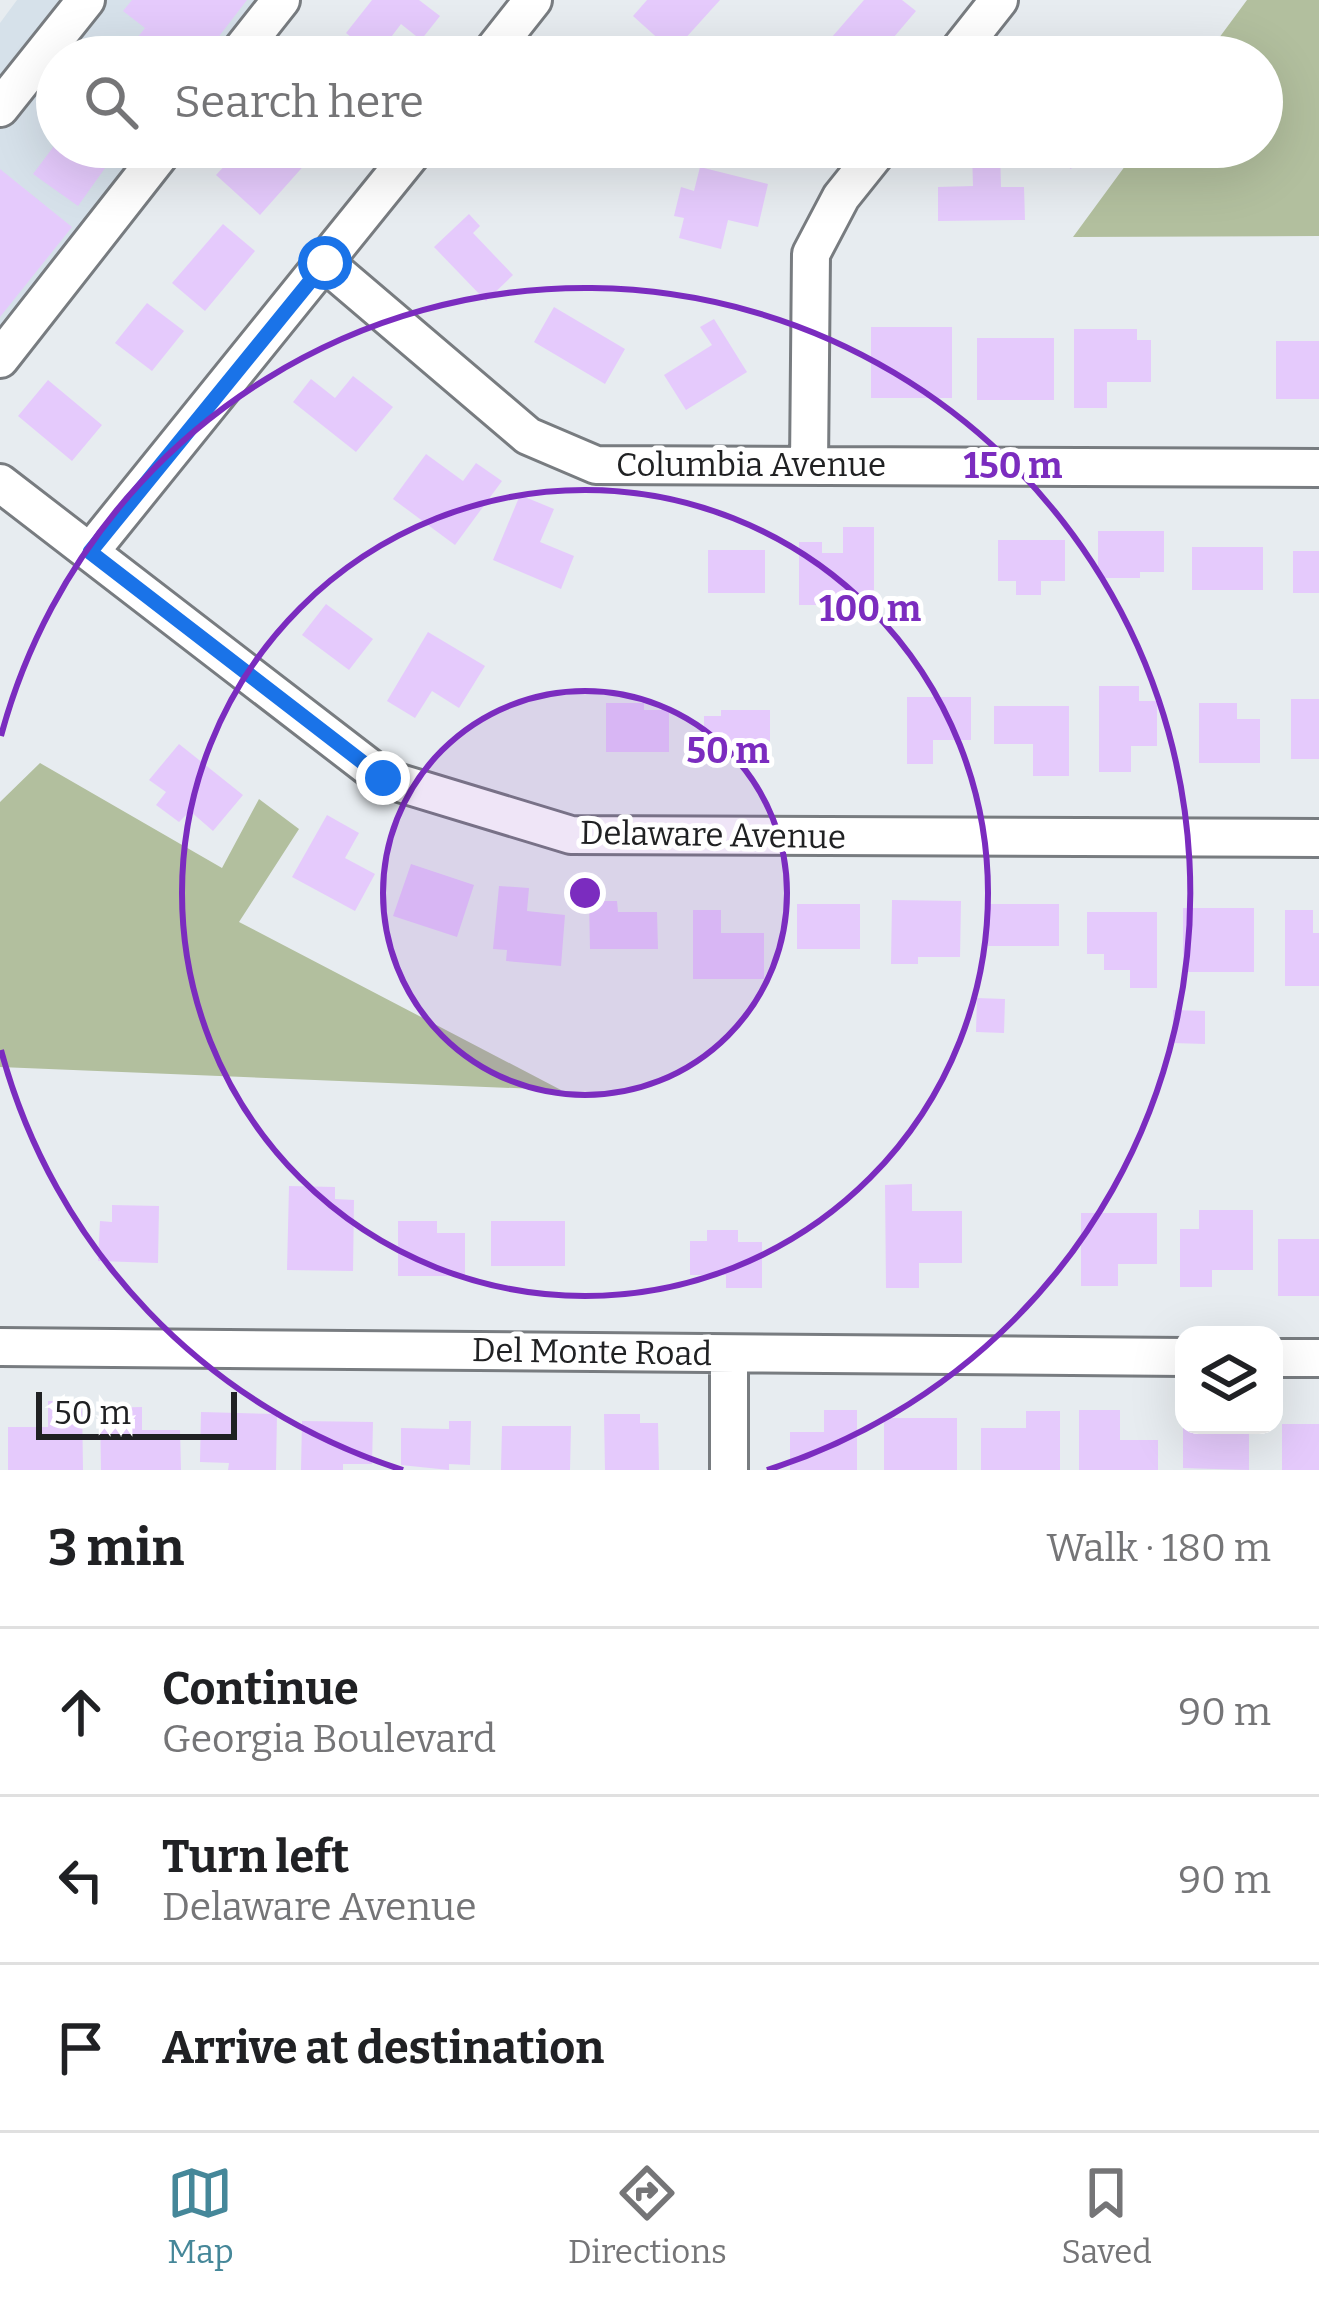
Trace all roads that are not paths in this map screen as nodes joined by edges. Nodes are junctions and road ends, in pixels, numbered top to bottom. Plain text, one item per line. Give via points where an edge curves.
1 (86, 0) edge
2 (281, 0) edge
3 (533, 0) edge
4 (999, 0) edge
5 (55, 36) edge
6 (253, 36) edge
7 (505, 36) edge
8 (971, 36) edge
9 (36, 58) edge
10 (4, 95) edge
11 (149, 168) edge
12 (400, 168) edge
13 (864, 168) edge
14 (325, 263) junction
15 (0, 358) edge
16 (809, 465) junction
17 (1319, 468) edge
18 (0, 483) edge
19 (90, 552) junction
20 (1319, 838) edge
21 (0, 1347) edge
22 (730, 1354) junction
23 (1175, 1357) edge
24 (1283, 1358) edge
25 (1319, 1358) edge
26 (729, 1470) edge

1 - 5 street
2 - 6 street
3 - 7 street
4 - 8 street
9 - 10 street
11 - 15 street
12 - 14 street
13 - 16 street via 811,254
14 - 16 street, Columbia Avenue via 528,436 596,465
14 - 19 street
16 - 17 street, Columbia Avenue
18 - 19 street, Delaware Avenue
19 - 20 street, Delaware Avenue via 383,778 571,835
21 - 22 street, Del Monte Road
22 - 23 street, Del Monte Road
22 - 26 street
24 - 25 street

